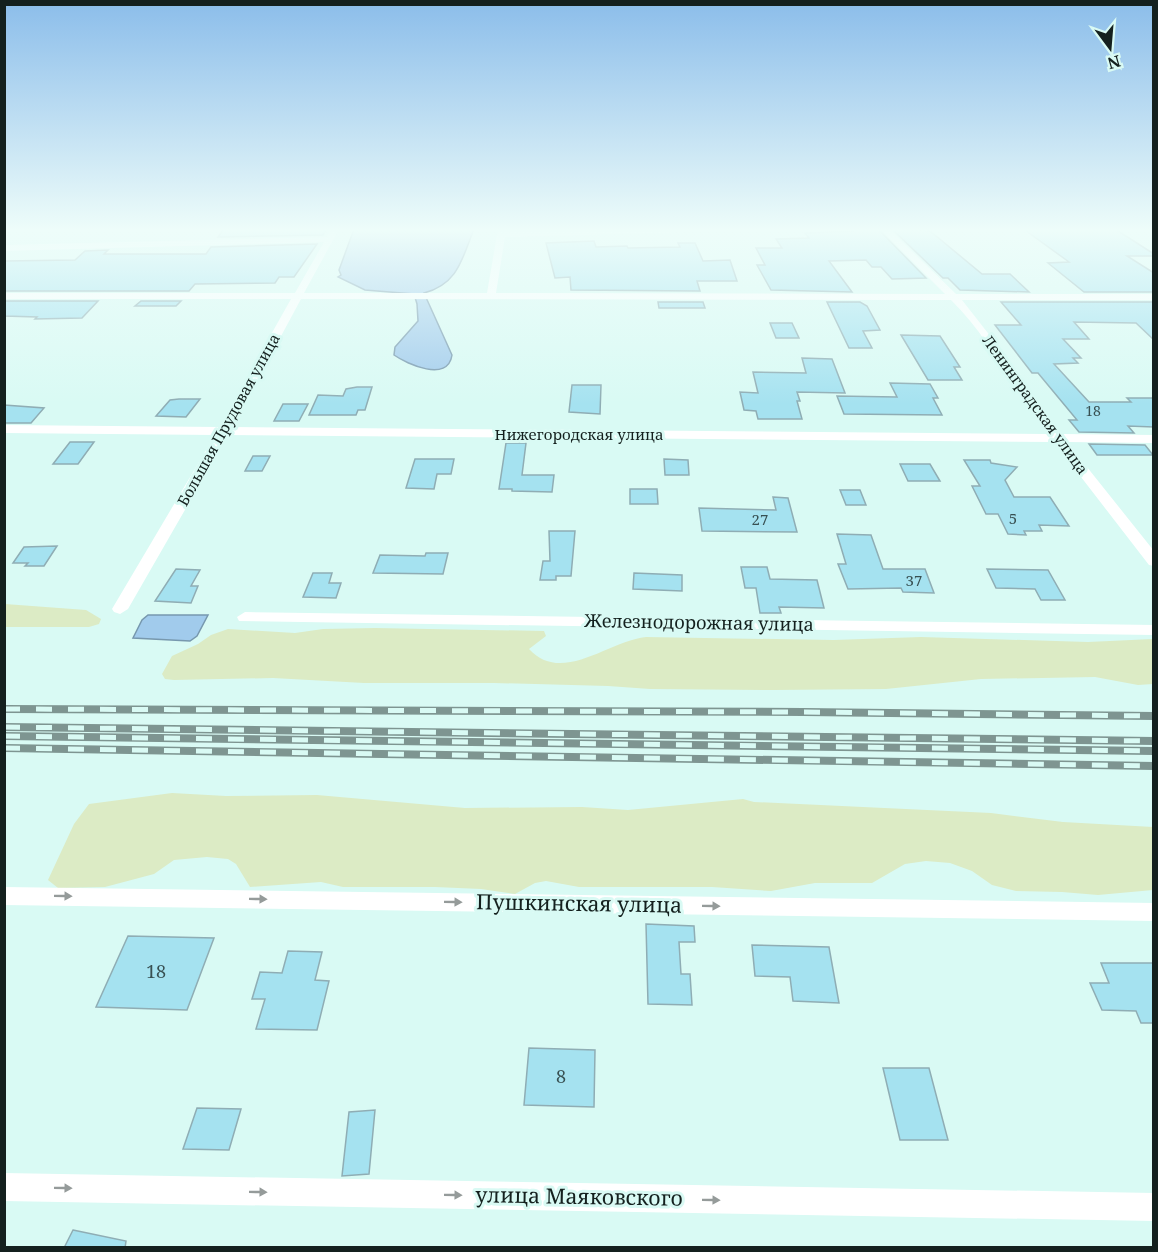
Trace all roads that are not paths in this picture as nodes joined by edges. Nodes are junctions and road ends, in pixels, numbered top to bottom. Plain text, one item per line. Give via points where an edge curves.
1 (303, 287) edge
2 (492, 287) edge
3 (943, 287) edge
4 (4, 296) edge
5 (298, 296) junction
6 (491, 296) junction
7 (953, 297) junction
8 (1154, 297) edge
9 (4, 429) edge
10 (223, 432) junction
11 (1057, 439) junction
12 (1154, 439) edge
13 (1154, 562) edge
14 (120, 609) dead end
15 (245, 617) dead end
16 (1154, 630) edge
17 (4, 896) edge
18 (1154, 912) edge
19 (4, 1187) edge
20 (1154, 1207) edge

1 - 5 street, Большая Прудовая улица
2 - 6 street
3 - 7 street, Ленинградская улица
4 - 5 street
5 - 6 street
5 - 10 street, Большая Прудовая улица
6 - 7 street
7 - 8 street
7 - 11 street, Ленинградская улица via 1016,376
9 - 10 street, Нижегородская улица
10 - 11 street, Нижегородская улица
10 - 14 street, Большая Прудовая улица
11 - 12 street, Нижегородская улица
11 - 13 street, Ленинградская улица
15 - 16 street, Железнодорожная улица
17 -> 18 street, Пушкинская улица
19 -> 20 street, улица Маяковского

